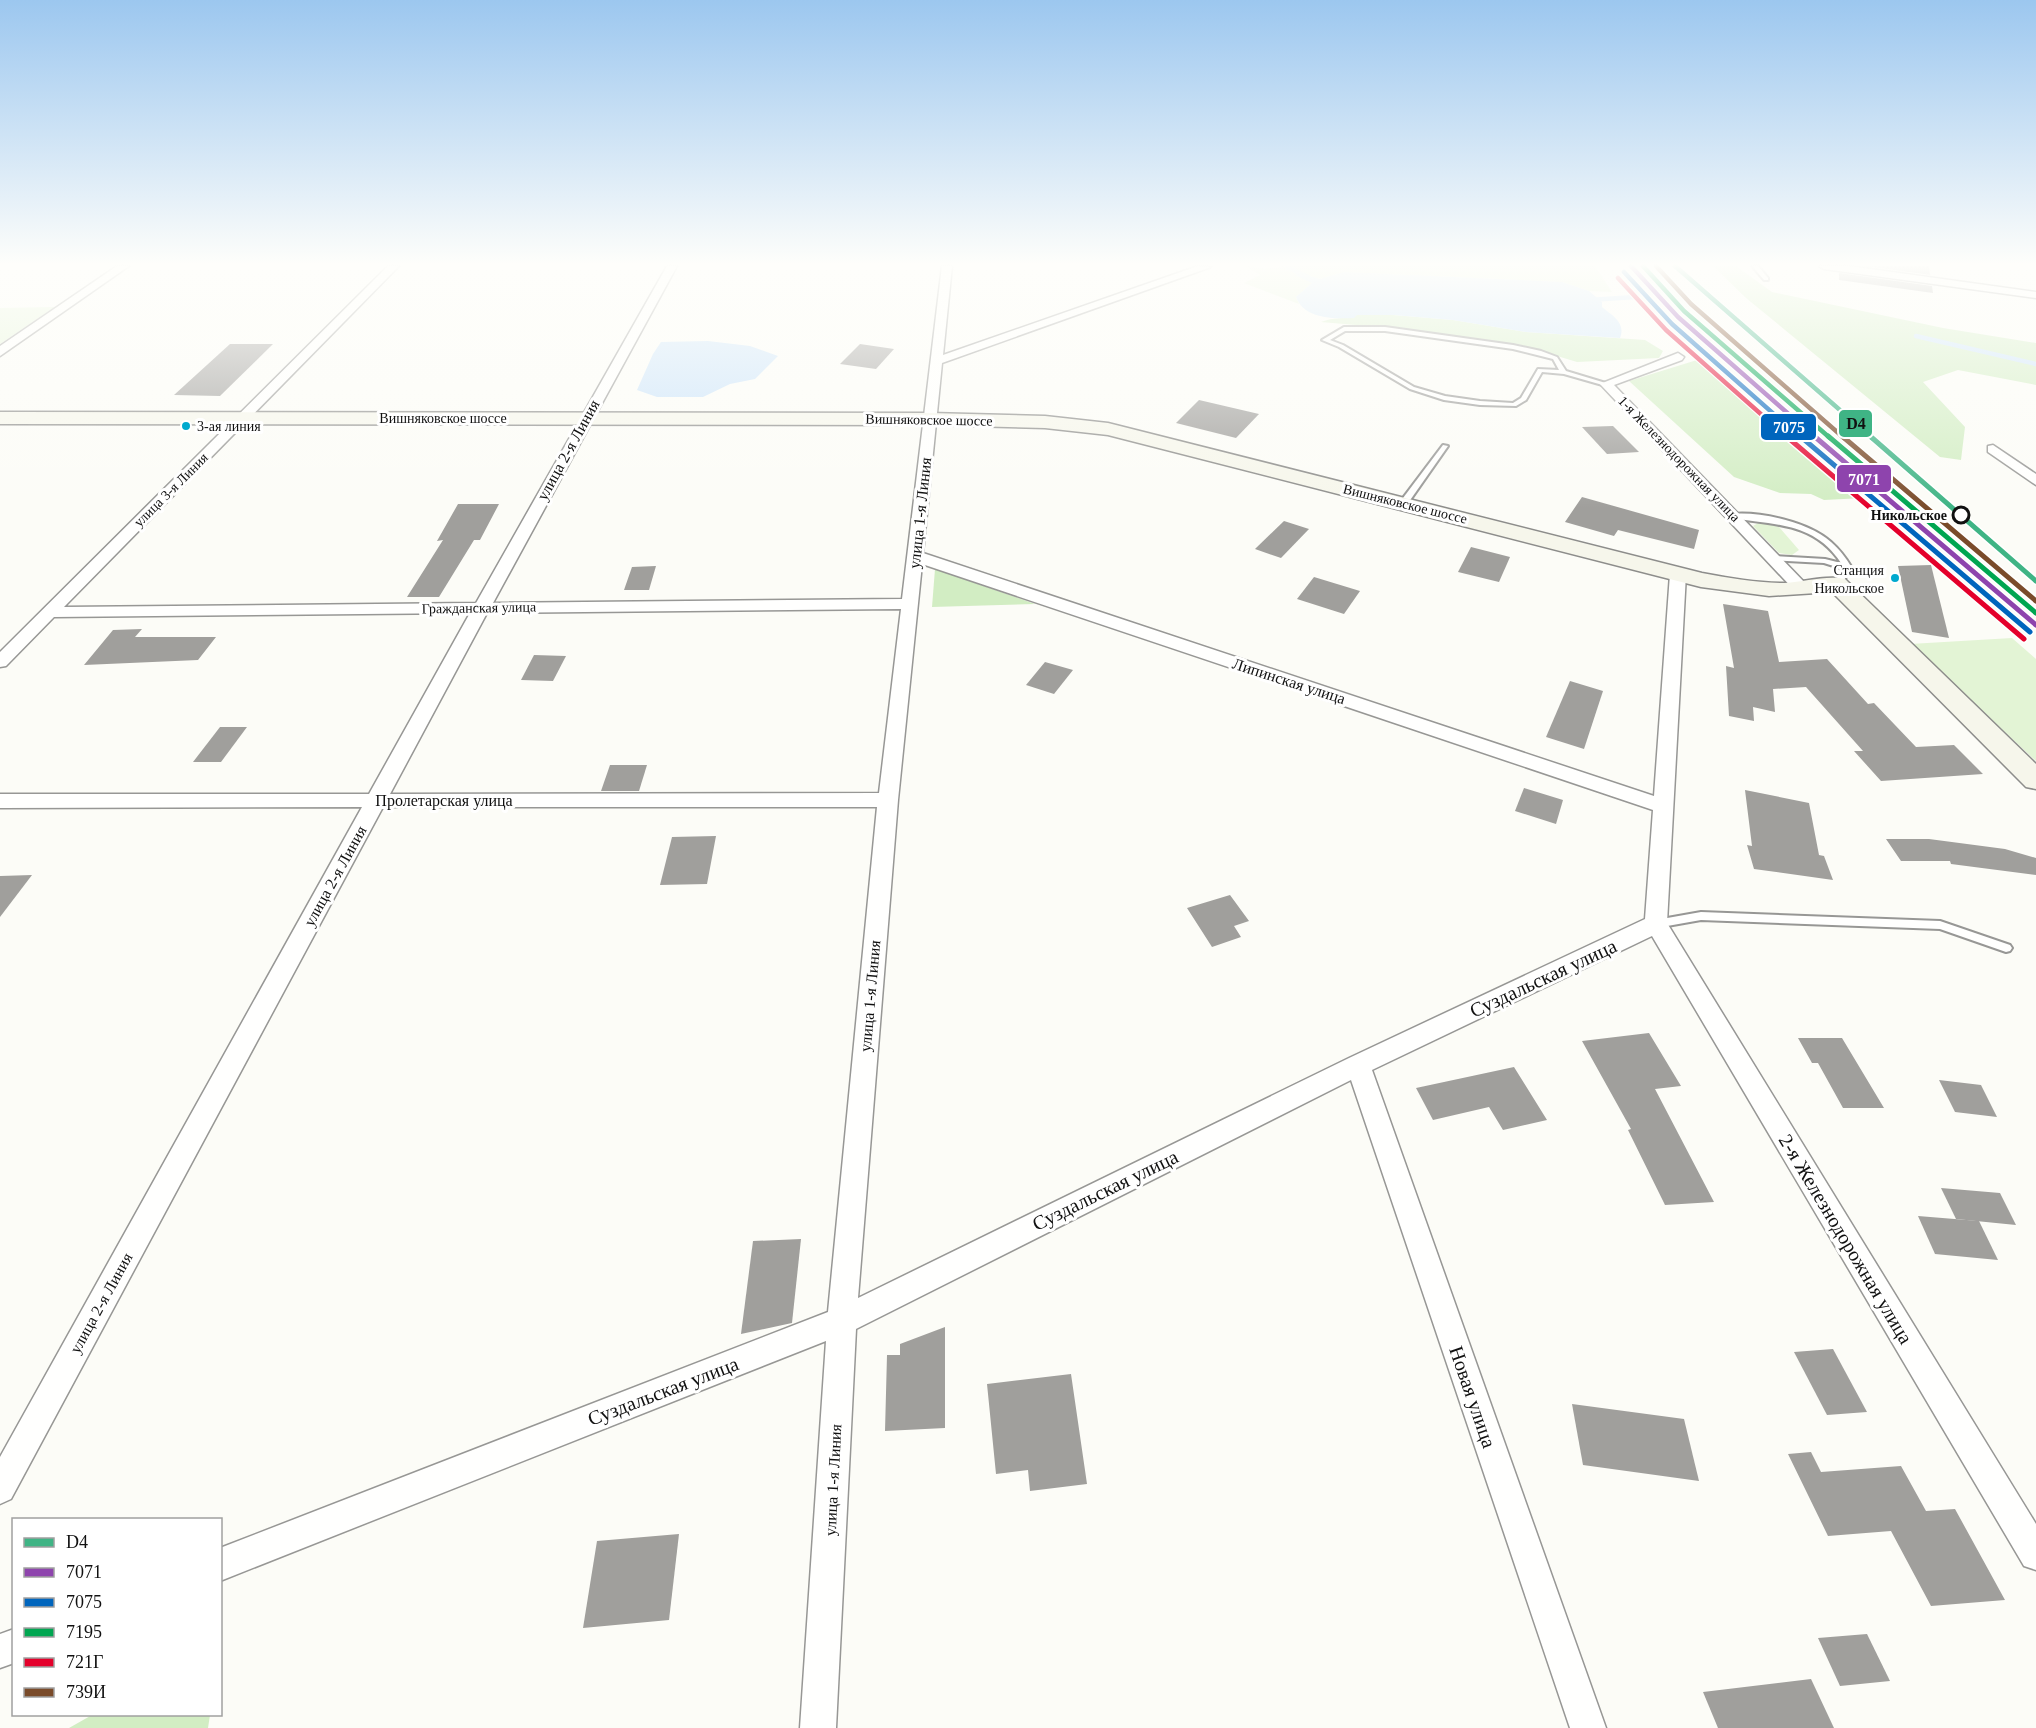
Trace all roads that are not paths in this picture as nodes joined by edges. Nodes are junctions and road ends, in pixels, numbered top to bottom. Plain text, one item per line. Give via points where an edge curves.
1 (313, 347) edge
2 (626, 347) edge
3 (939, 347) edge
4 (978, 347) edge
5 (1342, 347) edge
6 (1502, 347) edge
7 (1677, 357) dead end
8 (937, 361) junction
9 (1564, 372) junction
10 (1606, 384) junction
11 (243, 417) junction
12 (0, 418) edge
13 (585, 419) junction
14 (930, 419) junction
15 (1445, 446) dead end
16 (1993, 448) dead end
17 (2036, 481) edge
18 (1403, 504) junction
19 (1734, 516) junction
20 (915, 556) junction
21 (1773, 558) junction
22 (1678, 574) junction
23 (1843, 576) junction
24 (1803, 590) junction
25 (909, 604) junction
26 (481, 608) junction
27 (50, 612) junction
28 (0, 662) edge
29 (2036, 780) edge
30 (376, 800) junction
31 (888, 800) junction
32 (0, 801) edge
33 (1663, 806) junction
34 (1656, 924) junction
35 (2006, 948) dead end
36 (1358, 1065) junction
37 (842, 1321) junction
38 (0, 1488) edge
39 (2036, 1554) edge
40 (222, 1564) edge
41 (818, 1728) edge
42 (1588, 1728) edge

1 - 11 street, улица 3-я Линия
2 - 13 street, улица 2-я Линия
3 - 8 street, улица 1-я Линия
4 - 8 street
5 - 9 lane via 1412,388 1479,403 1514,405 1524,399 1540,370
6 - 9 lane via 1555,358
7 - 10 street, 1-я Железнодорожная улица
8 - 14 street, улица 1-я Линия
9 - 10 lane
10 - 19 street, 1-я Железнодорожная улица
11 - 12 street, Вишняковское шоссе
11 - 13 street, Вишняковское шоссе
11 - 27 street, улица 3-я Линия
13 - 14 street, Вишняковское шоссе
13 - 26 street, улица 2-я Линия
14 - 18 street, Вишняковское шоссе via 1045,422 1108,429
14 - 20 street, улица 1-я Линия
15 - 18 lane
16 - 17 street
18 - 22 street, Вишняковское шоссе
19 - 21 street, 1-я Железнодорожная улица
19 - 23 lane via 1777,519 1825,538 1842,556
20 - 25 street, улица 1-я Линия
20 - 33 street, Липинская улица
21 - 23 lane via 1825,561
21 - 24 street, 1-я Железнодорожная улица
22 - 24 street, Вишняковское шоссе via 1750,588
22 - 33 street
23 - 24 street, Вишняковское шоссе
23 - 29 street
25 - 26 street, Гражданская улица
25 - 31 street, улица 1-я Линия
26 - 27 street, Гражданская улица
26 - 30 street, улица 2-я Линия
27 - 28 street, улица 3-я Линия
30 - 31 street, Пролетарская улица
30 - 32 street, Пролетарская улица
30 - 38 street, улица 2-я Линия
31 - 37 street, улица 1-я Линия
33 - 34 street
34 - 35 lane via 1701,916 1940,925
34 - 36 street, Суздальская улица
34 - 39 street, 2-я Железнодорожная улица
36 - 37 street, Суздальская улица
36 - 42 street, Новая улица
37 - 40 street, Суздальская улица
37 - 41 street, улица 1-я Линия

